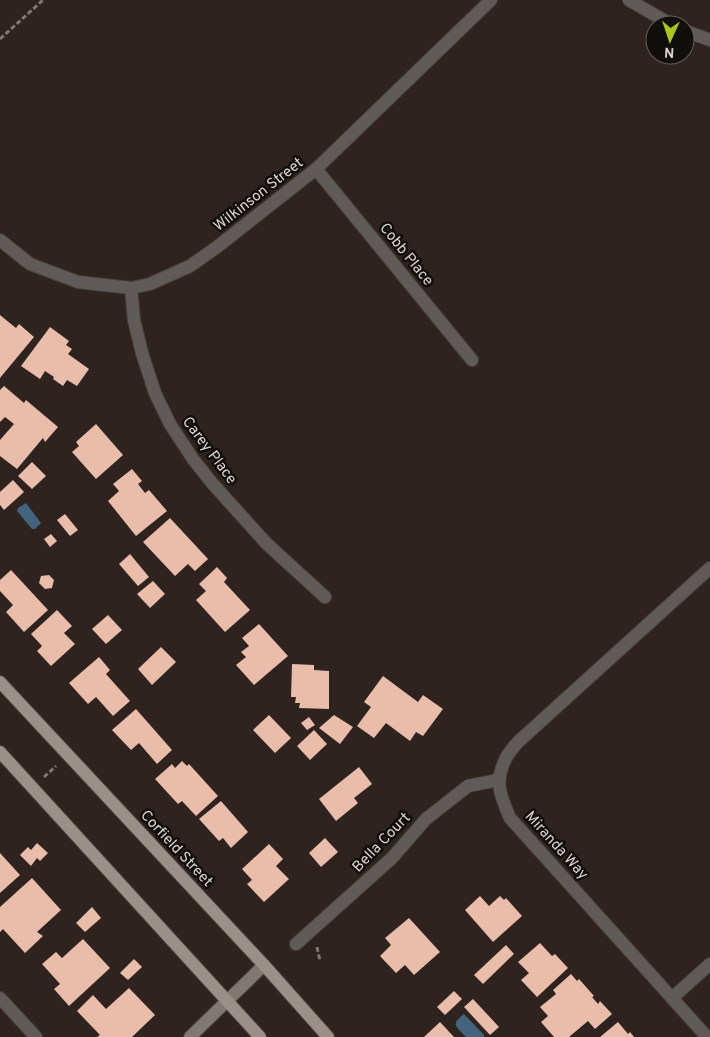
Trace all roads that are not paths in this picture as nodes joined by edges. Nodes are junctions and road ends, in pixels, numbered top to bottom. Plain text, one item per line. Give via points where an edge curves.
1 (491, 0) edge
2 (629, 0) edge
3 (655, 15) edge
4 (695, 35) edge
5 (710, 40) edge
6 (316, 169) junction
7 (0, 240) edge
8 (131, 288) junction
9 (472, 360) dead end
10 (710, 568) edge
11 (325, 597) dead end
12 (0, 682) edge
13 (0, 752) edge
14 (498, 780) junction
15 (296, 944) dead end
16 (710, 964) edge
17 (264, 965) junction
18 (0, 998) edge
19 (672, 998) junction
20 (228, 1001) junction
21 (36, 1037) edge
22 (190, 1037) edge
23 (260, 1037) edge
24 (328, 1037) edge
25 (707, 1037) edge

1 - 6 street, Wilkinson Street
2 - 3 street
4 - 5 street
6 - 8 street, Wilkinson Street via 190,266 150,284
6 - 9 street, Cobb Place
7 - 8 street, Wilkinson Street via 30,264 78,282
8 - 11 street, Carey Place via 142,353 155,393 170,424 212,483 266,543
10 - 14 street via 518,742 506,757
12 - 17 main road, Corfield Street
13 - 20 main road
14 - 15 street, Bella Court via 468,786 426,818 392,858
14 - 19 street, Miranda Way via 501,798 510,818
16 - 19 street
17 - 20 street
17 - 24 main road, Corfield Street
18 - 21 street
19 - 25 street, Miranda Way
20 - 22 street
20 - 23 main road

